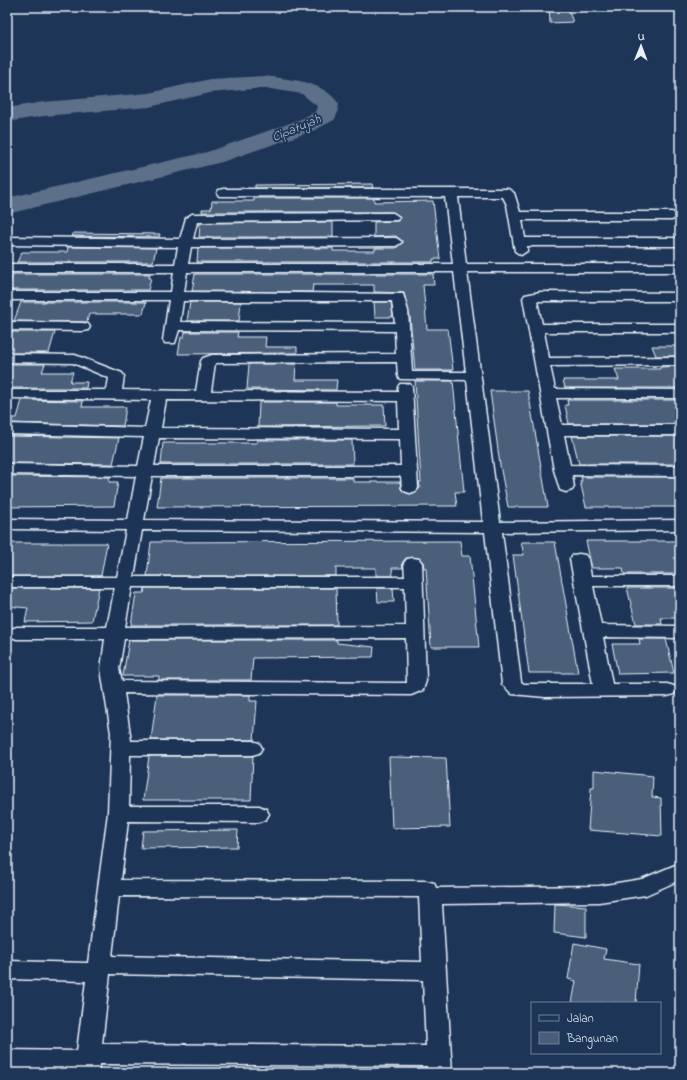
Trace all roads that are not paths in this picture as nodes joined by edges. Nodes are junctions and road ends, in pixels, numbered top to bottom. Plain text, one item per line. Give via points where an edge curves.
1 (223, 193) dead end
2 (394, 193) junction
3 (451, 193) junction
4 (515, 216) junction
5 (672, 216) dead end
6 (393, 217) junction
7 (7, 240) edge
8 (396, 242) junction
9 (680, 242) edge
10 (186, 243) junction
11 (398, 256) dead end
12 (7, 268) edge
13 (182, 268) junction
14 (461, 268) junction
15 (680, 268) edge
16 (7, 296) edge
17 (177, 296) junction
18 (680, 297) edge
19 (7, 326) edge
20 (83, 327) dead end
21 (402, 327) junction
22 (536, 328) junction
23 (680, 328) edge
24 (7, 358) edge
25 (404, 358) junction
26 (680, 361) edge
27 (543, 362) junction
28 (405, 376) junction
29 (474, 376) junction
30 (549, 393) junction
31 (7, 394) edge
32 (680, 394) edge
33 (114, 395) junction
34 (159, 396) junction
35 (203, 396) junction
36 (404, 397) junction
37 (7, 429) edge
38 (555, 430) junction
39 (680, 430) edge
40 (152, 433) junction
41 (406, 434) junction
42 (7, 469) edge
43 (562, 470) junction
44 (144, 471) junction
45 (408, 471) junction
46 (680, 471) edge
47 (566, 487) dead end
48 (410, 488) dead end
49 (7, 524) edge
50 (135, 525) junction
51 (680, 525) edge
52 (492, 526) junction
53 (579, 558) dead end
54 (412, 563) dead end
55 (125, 581) junction
56 (584, 581) junction
57 (680, 581) edge
58 (7, 582) edge
59 (413, 582) junction
60 (593, 631) junction
61 (415, 632) junction
62 (680, 632) edge
63 (17, 633) dead end
64 (115, 634) junction
65 (112, 687) junction
66 (604, 690) junction
67 (667, 690) dead end
68 (121, 748) junction
69 (252, 748) dead end
70 (118, 813) junction
71 (258, 814) dead end
72 (680, 871) edge
73 (109, 888) junction
74 (430, 896) junction
75 (99, 969) junction
76 (7, 970) edge
77 (435, 971) junction
78 (7, 1060) edge
79 (87, 1063) edge
80 (440, 1064) edge

1 - 2 street
2 - 3 street
2 - 6 street
3 - 4 street via 509,194
3 - 14 street
4 - 5 street
4 - 9 street via 520,246
6 - 8 street
6 - 10 street via 196,217 191,219
7 - 10 street
8 - 10 street
8 - 11 street
10 - 13 street
12 - 13 street
13 - 14 street
13 - 17 street
14 - 15 street
14 - 29 street
16 - 17 street
17 - 21 street via 397,291
17 - 21 street via 171,333
18 - 22 street via 533,296 530,298
19 - 20 street
21 - 25 street
22 - 23 street
22 - 27 street
24 - 33 street via 78,360 117,376
25 - 28 street
25 - 35 street via 212,359 208,361
26 - 27 street
27 - 30 street
28 - 29 street
28 - 36 street
29 - 52 street
30 - 32 street
30 - 38 street
31 - 33 street
33 - 34 street
34 - 35 street
34 - 40 street
35 - 36 street
36 - 41 street
37 - 40 street
38 - 39 street
38 - 43 street
40 - 41 street
40 - 44 street
41 - 45 street
42 - 44 street
43 - 46 street
43 - 47 street
44 - 45 street
44 - 50 street
45 - 48 street
49 - 50 street
50 - 52 street
50 - 55 street
51 - 52 street
52 - 66 street via 511,680 514,686 519,690
53 - 56 street
54 - 59 street
55 - 58 street
55 - 59 street
55 - 64 street
56 - 57 street
56 - 60 street
59 - 61 street
60 - 62 street
60 - 66 street
61 - 64 street
61 - 65 street via 417,681 414,687 407,690
63 - 64 street
64 - 65 street via 110,669
65 - 68 street via 121,732
66 - 67 street
68 - 69 street
68 - 70 street
70 - 71 street
70 - 73 street
72 - 74 street via 646,887 599,894
73 - 74 street via 421,888 426,889
73 - 75 street
74 - 77 street
75 - 76 street
75 - 77 street
75 - 79 street
77 - 80 street
78 - 79 street
79 - 80 street

